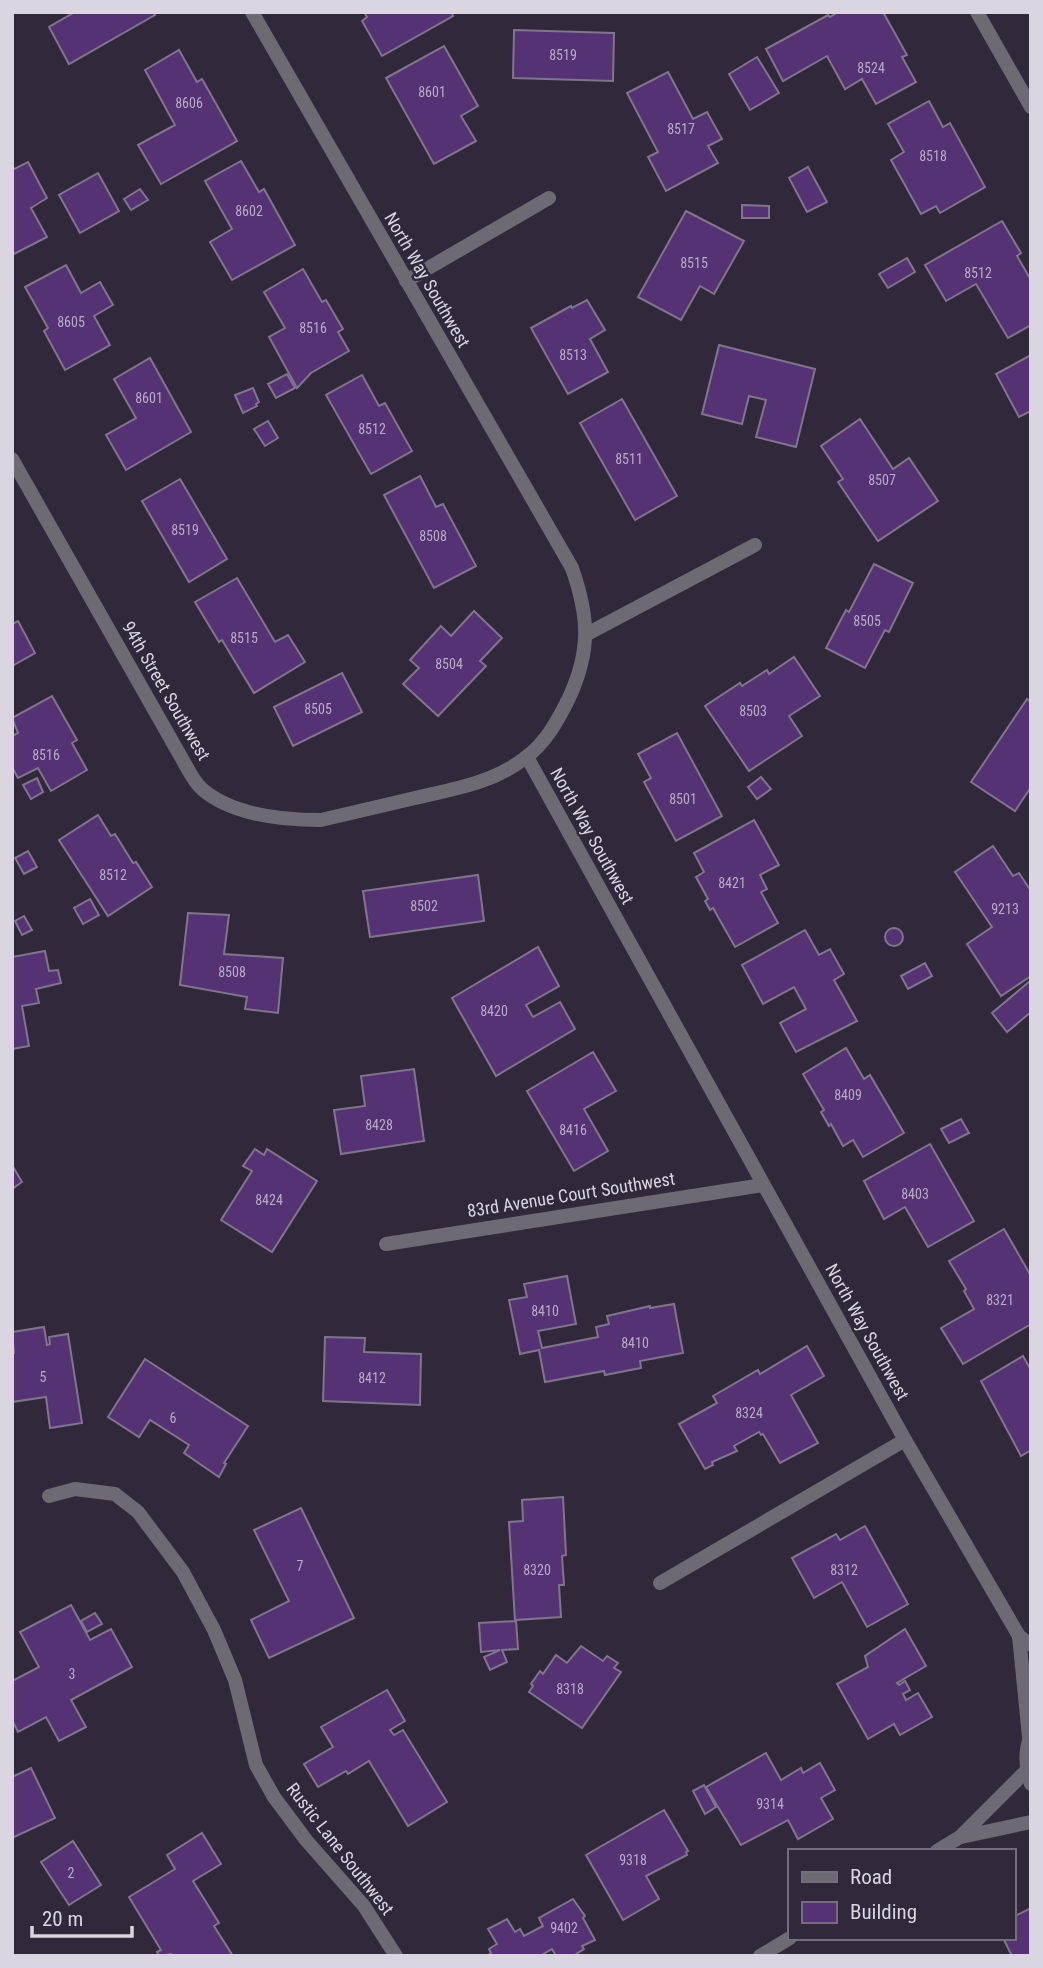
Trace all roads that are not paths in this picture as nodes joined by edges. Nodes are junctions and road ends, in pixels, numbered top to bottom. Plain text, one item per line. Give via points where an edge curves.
1 (252, 12) edge
2 (977, 12) edge
3 (1031, 107) edge
4 (549, 198) dead end
5 (406, 281) junction
6 (12, 459) edge
7 (755, 545) dead end
8 (587, 634) junction
9 (527, 757) junction
10 (763, 1185) junction
11 (386, 1244) dead end
12 (905, 1440) junction
13 (49, 1496) dead end
14 (660, 1583) dead end
15 (1025, 1641) edge
16 (1030, 1736) edge
17 (1028, 1777) edge
18 (1031, 1822) edge
19 (960, 1837) junction
20 (940, 1849) edge
21 (788, 1939) edge
22 (396, 1956) edge
23 (760, 1956) edge

1 - 5 street, North Way Southwest
2 - 3 street
4 - 5 street
5 - 8 street, North Way Southwest via 572,568 583,600
6 - 9 street, 94th Street Southwest via 181,757 200,788 222,802 298,820 321,820 465,787 498,776
7 - 8 street
8 - 9 street, North Way Southwest via 579,675 564,708 548,735
9 - 10 street, North Way Southwest
10 - 11 street, 83rd Avenue Court Southwest
10 - 12 street, North Way Southwest
12 - 14 street
12 - 15 street, North Way Southwest
13 - 22 street, Rustic Lane Southwest via 75,1489 115,1493 138,1512 183,1572 214,1630 234,1680 256,1765 274,1797 364,1906
15 - 16 street, North Way Southwest
16 - 17 street, North Way Southwest
17 - 19 street
18 - 19 street
19 - 20 street
21 - 23 street

